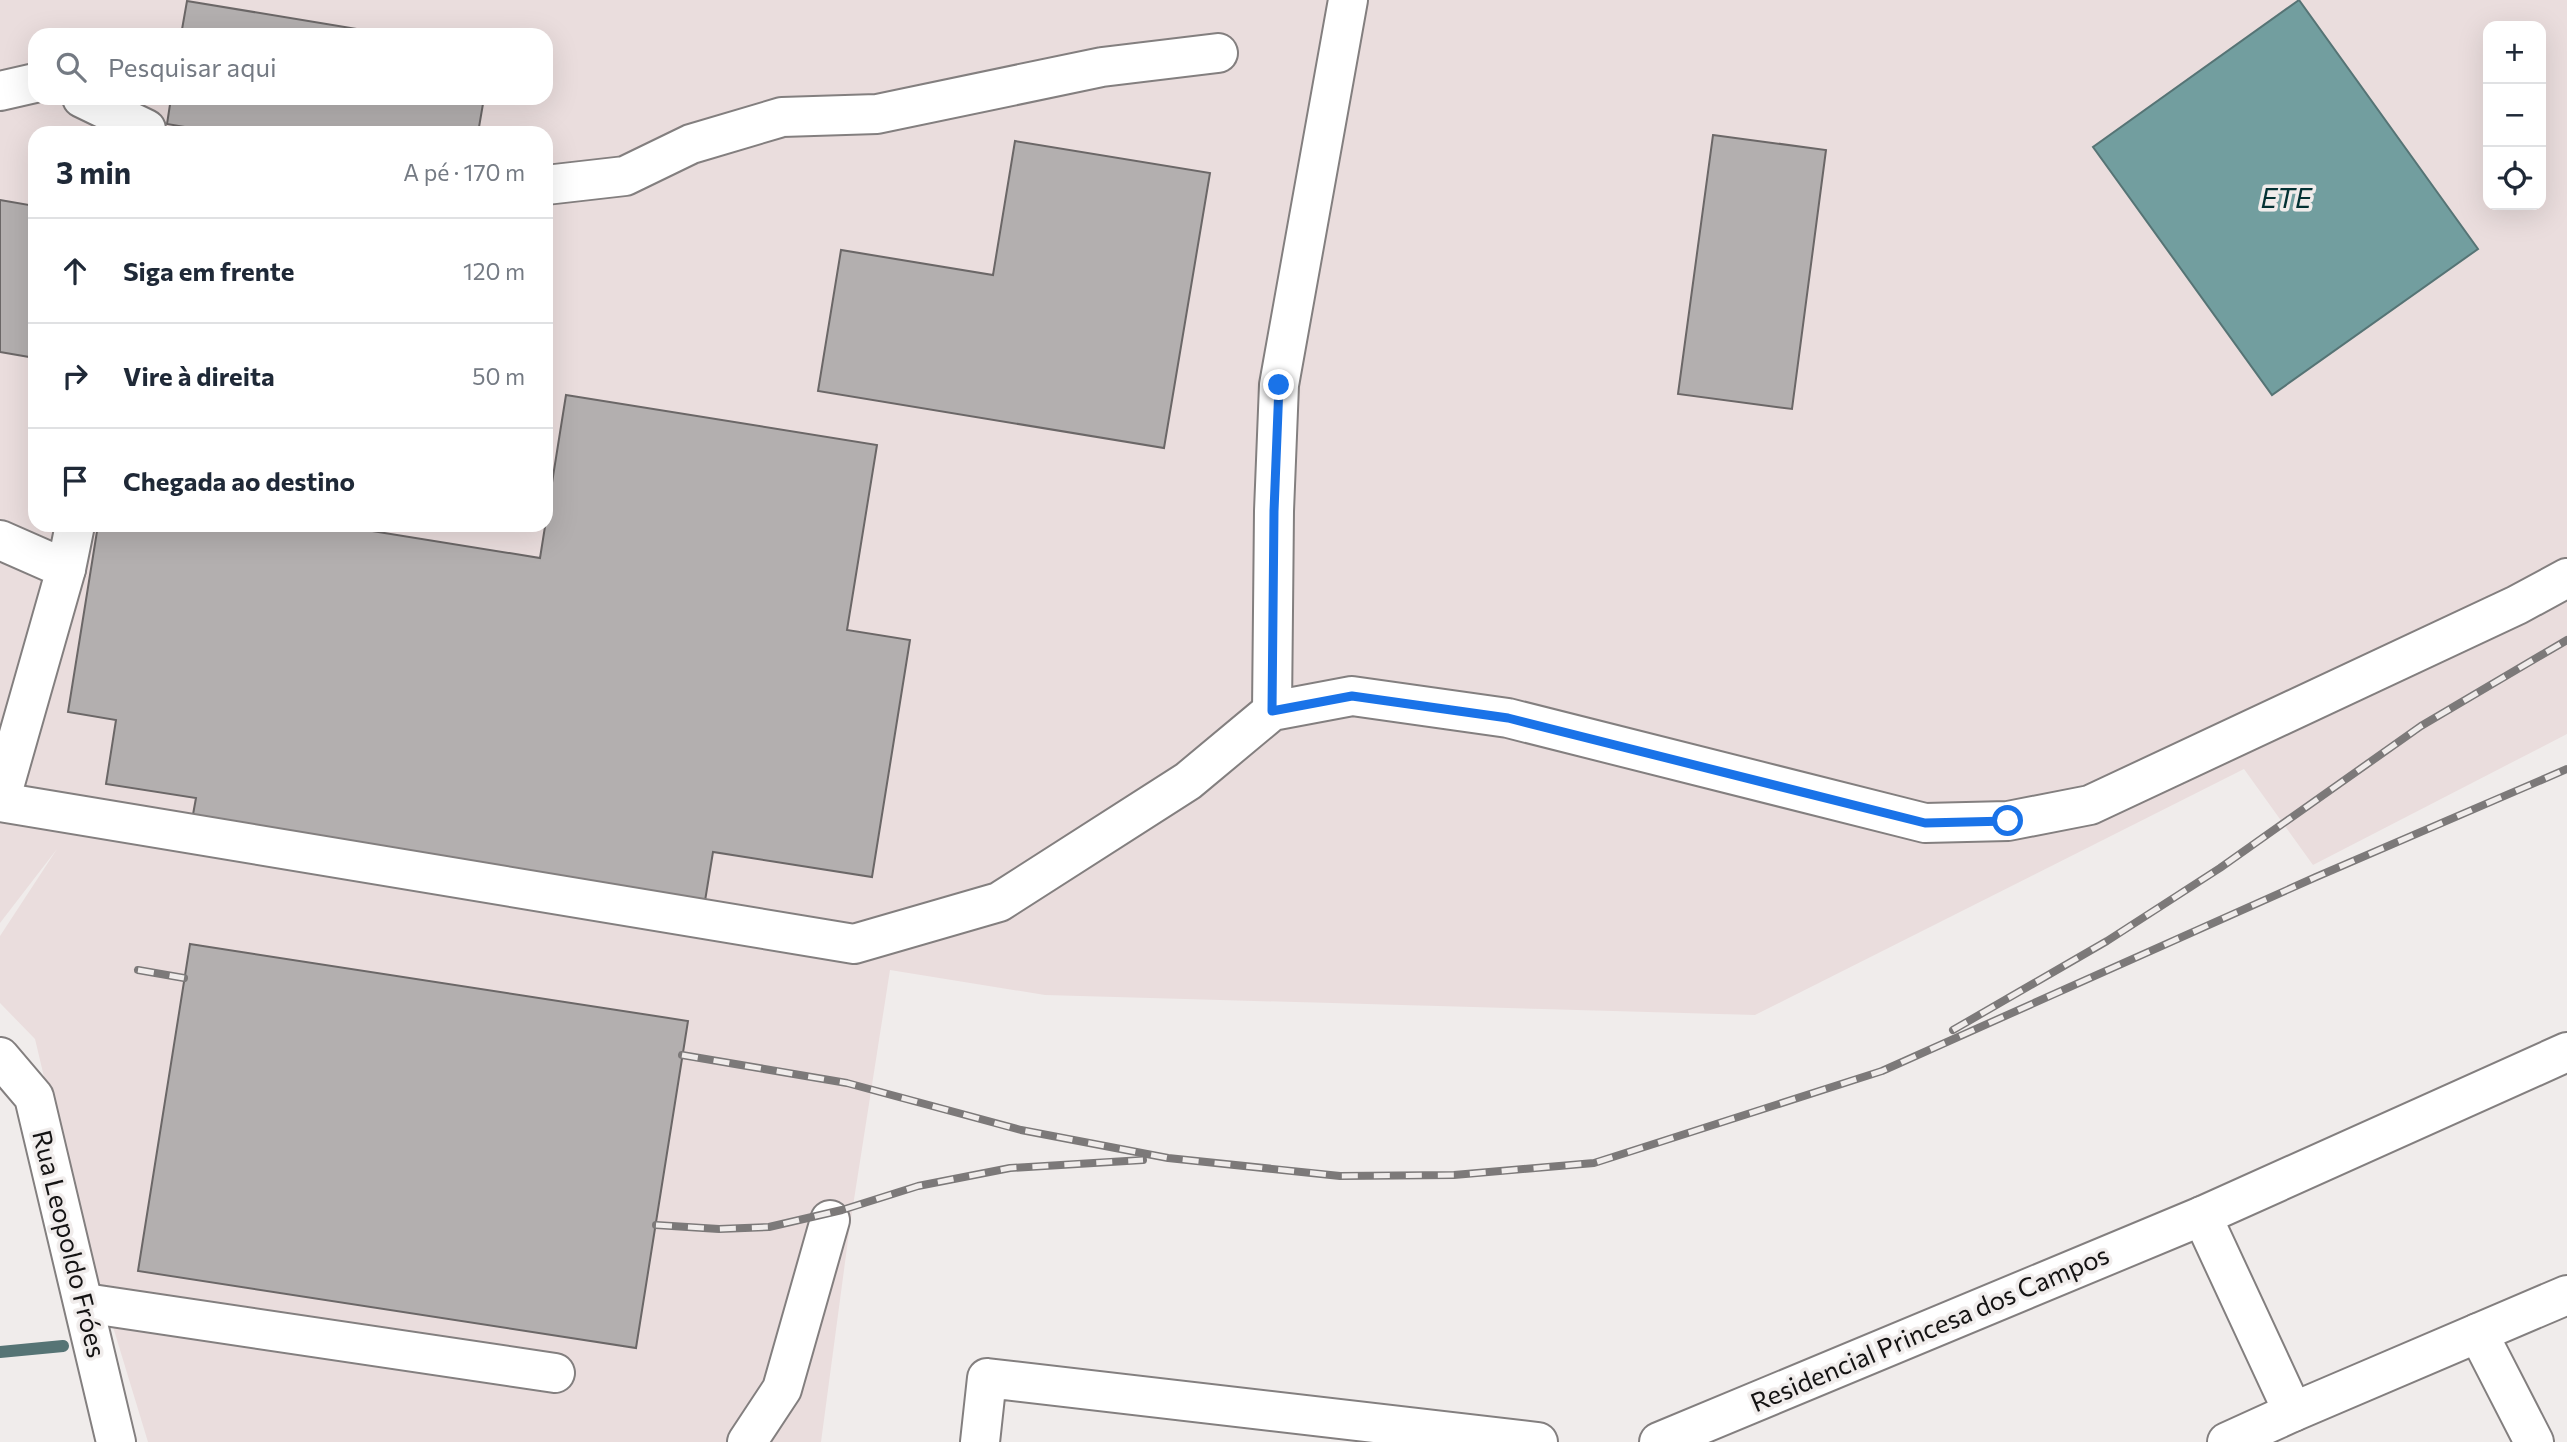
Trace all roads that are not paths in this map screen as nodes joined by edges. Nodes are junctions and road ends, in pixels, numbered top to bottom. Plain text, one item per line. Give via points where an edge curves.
1 (1348, 0) edge
2 (1218, 53) dead end
3 (28, 85) edge
4 (0, 91) edge
5 (97, 105) edge
6 (140, 126) edge
7 (553, 184) edge
8 (74, 532) edge
9 (0, 540) edge
10 (66, 569) junction
11 (2567, 578) edge
12 (1272, 711) junction
13 (0, 802) edge
14 (2567, 1052) edge
15 (0, 1057) edge
16 (2202, 1216) junction
17 (830, 1220) dead end
18 (2567, 1295) edge
19 (85, 1303) junction
20 (2478, 1333) junction
21 (555, 1373) dead end
22 (2293, 1412) junction
23 (116, 1442) edge
24 (747, 1442) edge
25 (980, 1442) edge
26 (1538, 1442) edge
27 (1659, 1442) edge
28 (2227, 1442) edge
29 (2534, 1442) edge

1 - 12 street via 1279,385
2 - 7 street via 1102,67 877,114 782,117 691,144 625,176
3 - 4 street
5 - 6 street
8 - 10 street
9 - 10 street
10 - 13 street
11 - 12 street via 2090,805 2008,821 1925,823 1508,718 1352,696
12 - 13 street via 1188,781 999,902 855,944
14 - 16 street, Residencial Princesa dos Campos
15 - 19 street, Rua Leopoldo Fróes via 34,1097
16 - 22 street
16 - 27 street, Residencial Princesa dos Campos
17 - 24 street via 782,1389
18 - 20 street
19 - 21 street
19 - 23 street, Rua Leopoldo Fróes
20 - 22 street
20 - 29 street
22 - 28 street
25 - 26 street via 987,1378

